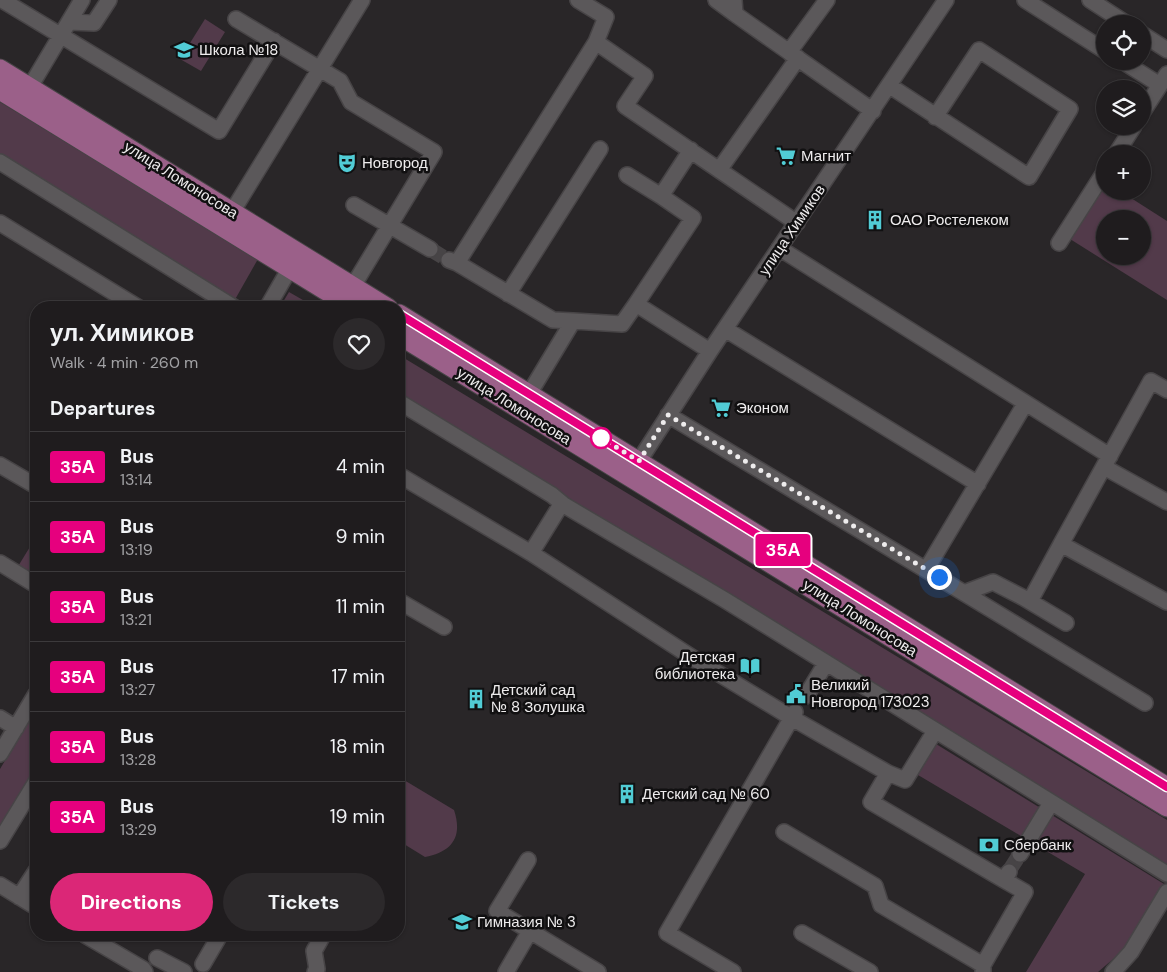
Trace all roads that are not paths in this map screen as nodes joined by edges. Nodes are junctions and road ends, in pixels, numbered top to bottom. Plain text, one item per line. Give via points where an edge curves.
1 (2, 0) edge
2 (81, 0) edge
3 (109, 0) edge
4 (362, 0) edge
5 (578, 0) edge
6 (716, 0) edge
7 (827, 0) edge
8 (946, 0) edge
9 (1026, 0) edge
10 (1090, 0) edge
11 (735, 7) edge
12 (1113, 15) edge
13 (236, 19) dead end
14 (69, 22) junction
15 (61, 36) junction
16 (1151, 40) edge
17 (274, 41) junction
18 (596, 42) junction
19 (1096, 45) edge
20 (1167, 50) edge
21 (793, 55) junction
22 (0, 69) edge
23 (320, 69) junction
24 (1141, 70) edge
25 (1163, 80) edge
26 (890, 86) junction
27 (30, 87) junction
28 (0, 90) edge
29 (1151, 98) edge
30 (872, 111) junction
31 (936, 117) junction
32 (600, 149) dead end
33 (691, 150) junction
34 (0, 162) edge
35 (719, 170) junction
36 (627, 175) dead end
37 (1096, 186) edge
38 (175, 187) junction
39 (661, 196) junction
40 (354, 205) dead end
41 (232, 212) junction
42 (0, 223) edge
43 (797, 223) junction
44 (390, 226) junction
45 (1059, 243) dead end
46 (779, 248) junction
47 (430, 249) tunnel mouth
48 (290, 268) junction
49 (353, 286) junction
50 (508, 294) junction
51 (128, 301) edge
52 (224, 301) edge
53 (271, 301) edge
54 (343, 301) edge
55 (377, 301) edge
56 (636, 304) junction
57 (405, 319) edge
58 (574, 321) junction
59 (725, 330) junction
60 (405, 338) edge
61 (710, 351) junction
62 (451, 357) junction
63 (1167, 390) edge
64 (529, 394) junction
65 (1025, 404) junction
66 (405, 406) edge
67 (668, 415) junction
68 (639, 461) junction
69 (1107, 461) junction
70 (0, 465) edge
71 (405, 479) edge
72 (30, 482) edge
73 (978, 484) junction
74 (1167, 502) edge
75 (562, 503) junction
76 (1061, 544) junction
77 (531, 553) junction
78 (0, 563) edge
79 (926, 570) junction
80 (30, 581) edge
81 (964, 592) junction
82 (1030, 601) junction
83 (1167, 602) edge
84 (405, 604) edge
85 (1066, 623) dead end
86 (444, 627) dead end
87 (826, 664) junction
88 (806, 696) dead end
89 (1145, 703) dead end
90 (30, 704) edge
91 (794, 715) junction
92 (0, 718) edge
93 (16, 728) junction
94 (934, 731) junction
95 (1085, 746) junction
96 (0, 754) edge
97 (888, 773) junction
98 (1167, 787) edge
99 (30, 792) edge
100 (1051, 803) junction
101 (1167, 807) edge
102 (784, 832) dead end
103 (0, 841) edge
104 (1020, 854) tunnel mouth
105 (528, 860) dead end
106 (1167, 874) edge
107 (30, 880) edge
108 (0, 885) edge
109 (1167, 892) edge
110 (19, 897) junction
111 (30, 903) edge
112 (530, 931) junction
113 (802, 933) dead end
114 (95, 941) edge
115 (216, 941) edge
116 (320, 941) edge
117 (157, 958) dead end
118 (203, 964) dead end
119 (983, 968) edge
120 (319, 971) edge
121 (145, 972) edge
122 (184, 972) edge
123 (506, 972) edge
124 (598, 972) edge
125 (733, 972) edge
126 (870, 972) edge
127 (1114, 972) edge

1 - 15 street
2 - 14 street
3 - 14 street via 94,23
4 - 23 street
5 - 18 street via 606,17
6 - 11 street
7 - 21 street
8 - 26 street, улица Химиков
9 - 19 street
10 - 12 street
11 - 21 street
13 - 17 street
14 - 15 street
15 - 17 street via 219,131
15 - 27 street
16 - 20 street
17 - 23 street
18 - 33 street via 645,76 625,106
18 - 50 street via 452,262
21 - 30 street
21 - 35 street
22 - 27 main road, улица Ломоносова
23 - 41 street
23 - 44 street via 340,81 351,102 434,152
24 - 25 street
25 - 29 street
26 - 30 street, улица Химиков
26 - 31 street
27 - 38 main road, улица Ломоносова
28 - 38 main road, улица Ломоносова
30 - 43 street, улица Химиков
31 - 31 street via 1029,177 1070,109 980,50
32 - 50 street
33 - 35 street
33 - 39 street
34 - 52 street
35 - 43 street
36 - 39 street
37 - 45 street
38 - 41 main road, улица Ломоносова
38 - 48 main road, улица Ломоносова
39 - 56 street via 693,218
40 - 44 street
41 - 49 main road, улица Ломоносова
42 - 51 street
43 - 46 street, улица Химиков
44 - 47 street
44 - 49 street
46 - 59 street, улица Химиков
46 - 65 street
48 - 53 street
48 - 54 main road, улица Ломоносова
49 - 55 main road, улица Ломоносова
50 - 58 street via 553,320
56 - 58 street via 622,324
56 - 61 street
57 - 62 main road, улица Ломоносова
58 - 64 street
59 - 61 street, улица Химиков
59 - 73 street
60 - 62 main road, улица Ломоносова
61 - 67 street, улица Химиков
62 - 64 main road, улица Ломоносова
62 - 95 main road, улица Ломоносова
63 - 69 street via 1151,381
64 - 68 main road, улица Ломоносова
65 - 69 street
65 - 73 street
66 - 75 street
67 - 68 street, улица Химиков
67 - 79 street
68 - 95 main road, улица Ломоносова
69 - 74 street
69 - 76 street
70 - 72 street
71 - 77 street
73 - 79 street
75 - 77 street
75 - 87 street
76 - 82 street
76 - 83 street
77 - 91 street via 693,658
78 - 80 street
79 - 81 street
81 - 82 street via 993,582
81 - 89 street
82 - 85 street
84 - 86 street
87 - 88 street
87 - 94 street
90 - 93 street
91 - 97 street
91 - 125 street via 667,934
92 - 93 street
93 - 96 street
94 - 97 street via 905,780
94 - 100 street
95 - 98 main road, улица Ломоносова
95 - 101 main road, улица Ломоносова
97 - 119 street via 870,802 1007,875 1025,892
99 - 103 street
100 - 104 street
100 - 106 street
102 - 119 street via 875,886 881,905
105 - 112 street via 497,911
107 - 110 street
108 - 110 street
109 - 127 street
110 - 111 street
112 - 123 street
112 - 124 street
113 - 126 street
114 - 121 street
115 - 118 street
116 - 120 street via 314,951
117 - 122 street

